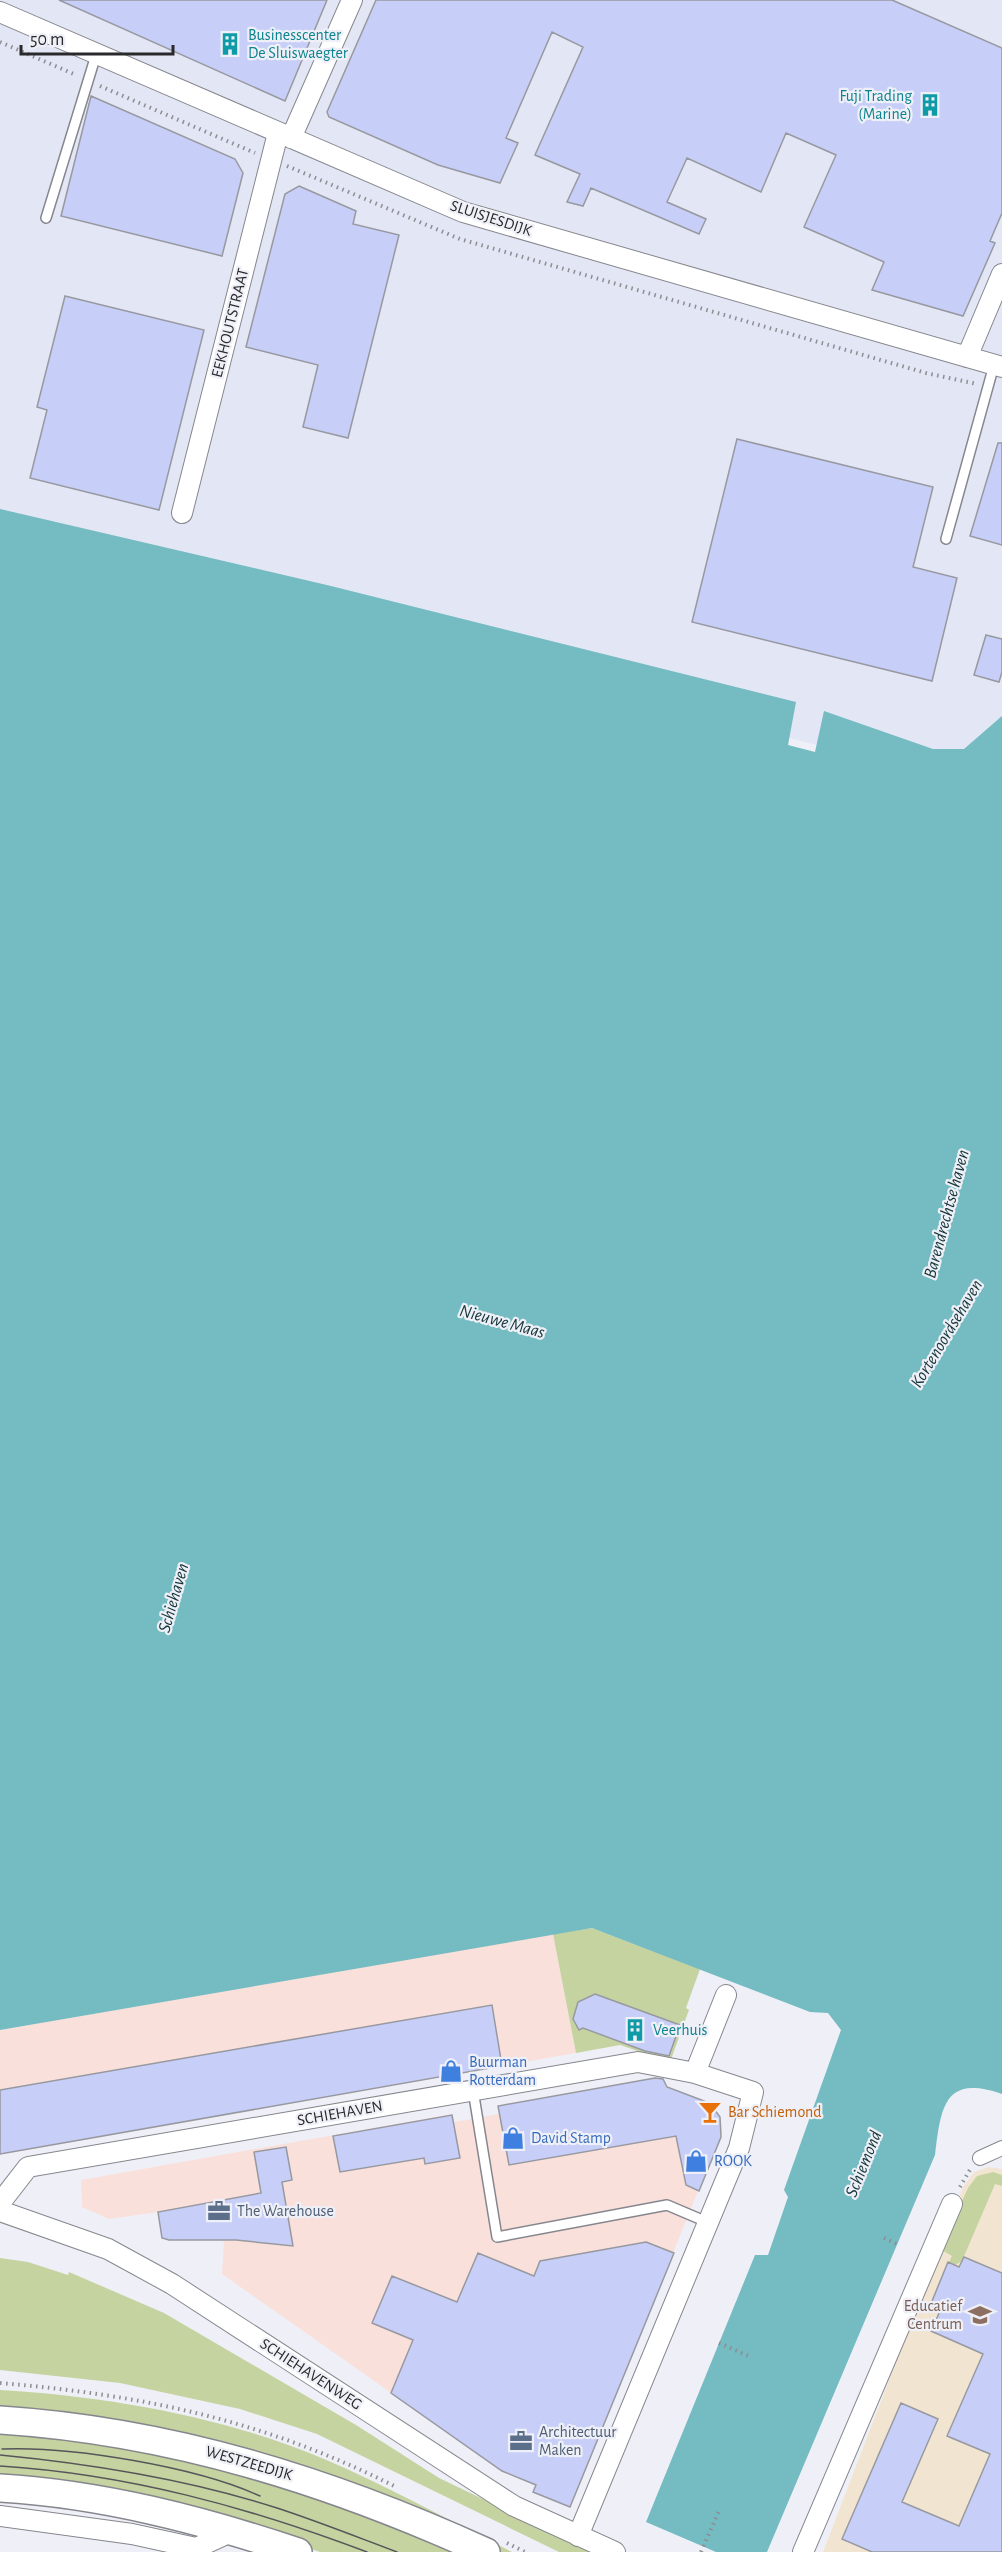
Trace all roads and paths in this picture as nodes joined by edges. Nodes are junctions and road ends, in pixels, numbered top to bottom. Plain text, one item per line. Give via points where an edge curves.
1 (352, 0) edge
2 (0, 12) edge
3 (96, 55) junction
4 (285, 135) junction
5 (46, 218) dead end
6 (1002, 274) edge
7 (967, 357) junction
8 (998, 366) edge
9 (182, 513) dead end
10 (946, 539) dead end
11 (726, 1995) dead end
12 (695, 2073) junction
13 (473, 2090) junction
14 (1002, 2148) edge
15 (980, 2158) dead end
16 (0, 2203) edge
17 (952, 2204) dead end
18 (0, 2211) edge
19 (707, 2222) junction
20 (884, 2238) dead end
21 (897, 2244) dead end
22 (719, 2343) dead end
23 (751, 2357) dead end
24 (0, 2420) edge
25 (0, 2488) edge
26 (719, 2511) dead end
27 (0, 2516) edge
28 (233, 2531) junction
29 (578, 2536) junction
30 (298, 2552) edge
31 (486, 2552) edge
32 (615, 2552) edge
33 (701, 2552) edge
34 (803, 2552) edge

1 - 4 street, EEKHOUTSTRAAT
2 - 3 street, SLUISJESDIJK
3 - 4 street, SLUISJESDIJK
3 - 5 lane
4 - 7 street, SLUISJESDIJK via 463,212
4 - 9 street, EEKHOUTSTRAAT
6 - 7 street
7 - 8 street, SLUISJESDIJK
8 - 10 lane
11 - 12 street
12 - 13 street, SCHIEHAVEN via 638,2062
12 - 19 street via 753,2092 739,2148
13 - 16 street, SCHIEHAVEN via 28,2168
13 - 19 lane via 498,2237 667,2205
14 - 15 street
17 - 34 street
18 - 29 street, SCHIEHAVENWEG via 108,2249 172,2284 514,2506
19 - 29 street
20 - 21 path
22 - 23 path
24 - 31 main road, WESTZEEDIJK via 108,2431 255,2463 356,2497
25 - 28 main road via 83,2498
26 - 33 path
27 - 28 street via 132,2534 196,2548
28 - 30 main road
29 - 32 street, SCHIEHAVENWEG

